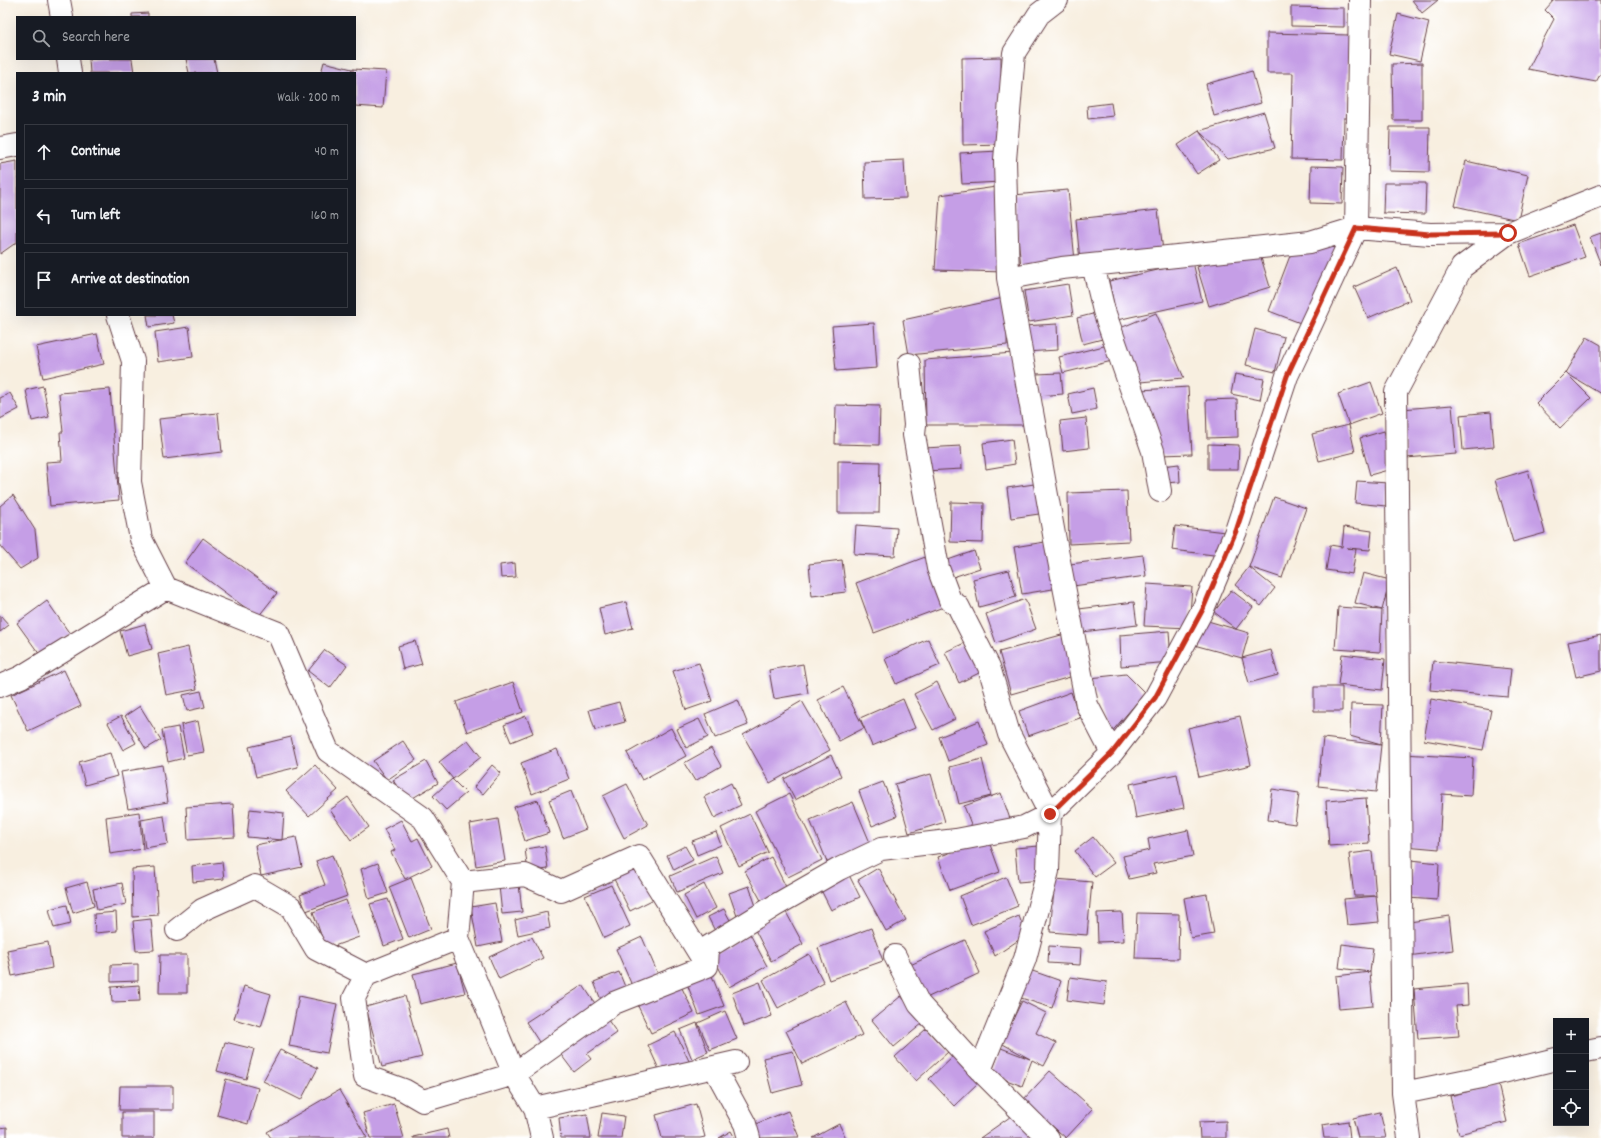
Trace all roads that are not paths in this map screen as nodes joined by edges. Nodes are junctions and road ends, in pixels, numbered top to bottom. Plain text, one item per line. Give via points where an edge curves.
1 (59, 0) edge
2 (1057, 0) edge
3 (1360, 0) edge
4 (62, 16) edge
5 (68, 60) edge
6 (70, 72) edge
7 (16, 145) edge
8 (0, 148) edge
9 (1601, 196) edge
10 (1356, 228) junction
11 (1508, 233) junction
12 (1093, 265) junction
13 (1008, 278) junction
14 (118, 316) edge
15 (909, 364) dead end
16 (1160, 491) dead end
17 (166, 588) junction
18 (0, 686) edge
19 (1112, 753) junction
20 (1050, 814) junction
21 (463, 882) junction
22 (177, 930) dead end
23 (458, 938) junction
24 (895, 956) dead end
25 (707, 966) junction
26 (366, 975) junction
27 (1601, 1048) edge
28 (1589, 1051) edge
29 (1553, 1060) edge
30 (736, 1062) dead end
31 (714, 1067) junction
32 (980, 1070) junction
33 (514, 1074) junction
34 (1403, 1093) junction
35 (535, 1108) junction
36 (542, 1138) edge
37 (749, 1138) edge
38 (1048, 1138) edge
39 (1409, 1138) edge

1 - 4 street
2 - 13 street via 1039,14 1014,52 1005,160
3 - 10 street
5 - 6 street
7 - 8 street
9 - 11 street
10 - 11 street via 1430,234
10 - 12 street via 1310,242
10 - 19 street via 1287,376 1236,531 1203,609 1155,698
11 - 34 street via 1462,267 1396,392
12 - 13 street
12 - 16 street via 1104,311 1153,451
13 - 19 street via 1087,705
14 - 17 street via 134,361 130,482 141,539
15 - 20 street via 914,435 938,568 950,600 958,606 989,667 1009,734
17 - 18 street via 20,677
17 - 21 street via 278,633 328,751 423,818
19 - 20 street
20 - 25 street via 1024,827 956,840 881,849 839,869 708,947
20 - 32 street via 1048,871 1025,959
21 - 23 street
21 - 25 street via 525,875 561,891 639,856
22 - 26 street via 202,910 254,886 291,907 316,949
23 - 26 street
23 - 33 street
24 - 32 street via 919,1004
25 - 33 street via 614,1003
26 - 33 street via 354,998 365,1076 404,1090 423,1101
27 - 28 street
29 - 34 street
30 - 31 street
31 - 35 street
31 - 37 street via 745,1124
32 - 38 street
33 - 35 street
34 - 39 street
35 - 36 street

